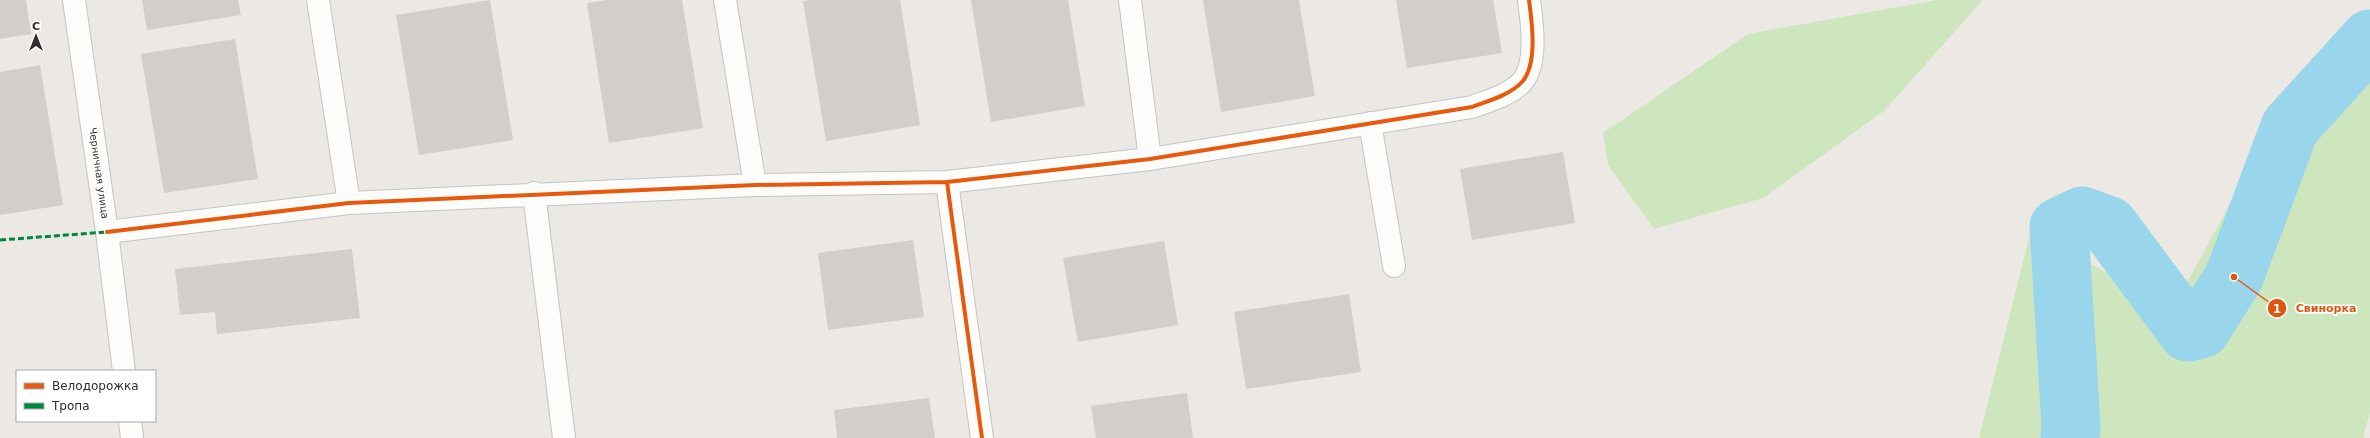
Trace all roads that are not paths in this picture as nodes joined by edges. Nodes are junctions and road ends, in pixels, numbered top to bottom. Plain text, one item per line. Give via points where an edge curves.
1 (74, 0) edge
2 (318, 0) edge
3 (725, 0) edge
4 (1130, 0) edge
5 (1529, 0) edge
6 (1370, 123) junction
7 (1150, 159) junction
8 (947, 182) junction
9 (755, 185) junction
10 (534, 193) junction
11 (349, 203) junction
12 (107, 232) junction
13 (1394, 266) dead end
14 (124, 370) edge
15 (130, 422) edge
16 (132, 438) edge
17 (564, 438) edge
18 (982, 438) edge

1 - 12 street, Черничная улица
2 - 11 street
3 - 9 street
4 - 7 street
5 - 6 street via 1534,37 1530,63 1522,82 1501,96 1472,107
6 - 7 street
6 - 13 street
7 - 8 street
8 - 9 street
8 - 18 street
9 - 10 street
10 - 11 street
10 - 17 street
11 - 12 street
12 - 14 street, Черничная улица
15 - 16 street

